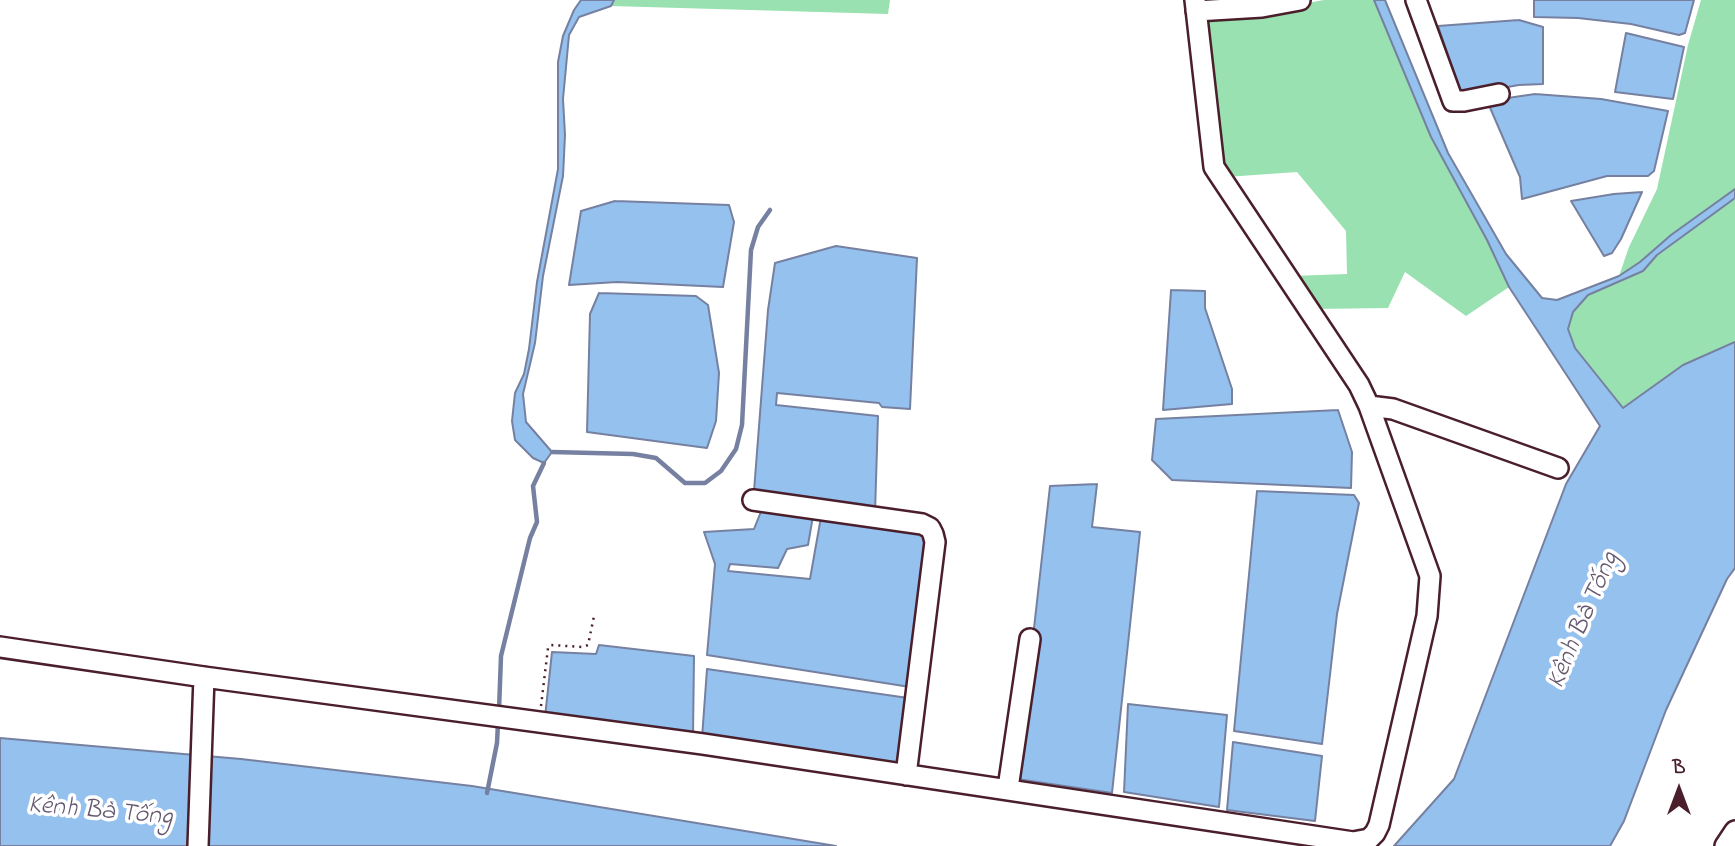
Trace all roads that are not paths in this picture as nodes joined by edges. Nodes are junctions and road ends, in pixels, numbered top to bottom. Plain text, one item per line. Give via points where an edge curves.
1 (1300, 0) edge
2 (1416, 0) edge
3 (1196, 5) edge
4 (1499, 94) dead end
5 (1368, 406) junction
6 (1559, 468) dead end
7 (753, 500) dead end
8 (1030, 639) dead end
9 (0, 647) edge
10 (204, 677) junction
11 (906, 775) junction
12 (1008, 788) junction
13 (1735, 831) edge
14 (198, 846) edge
15 (1725, 846) edge

1 - 3 street via 1262,7
2 - 4 street via 1454,101
3 - 5 street via 1214,167 1359,385
5 - 6 street via 1393,410
5 - 12 street via 1426,560 1430,589 1375,833 1353,842
7 - 11 street via 930,528 934,542
8 - 12 street
9 - 10 street
10 - 11 street
10 - 14 street
11 - 12 street
13 - 15 street

